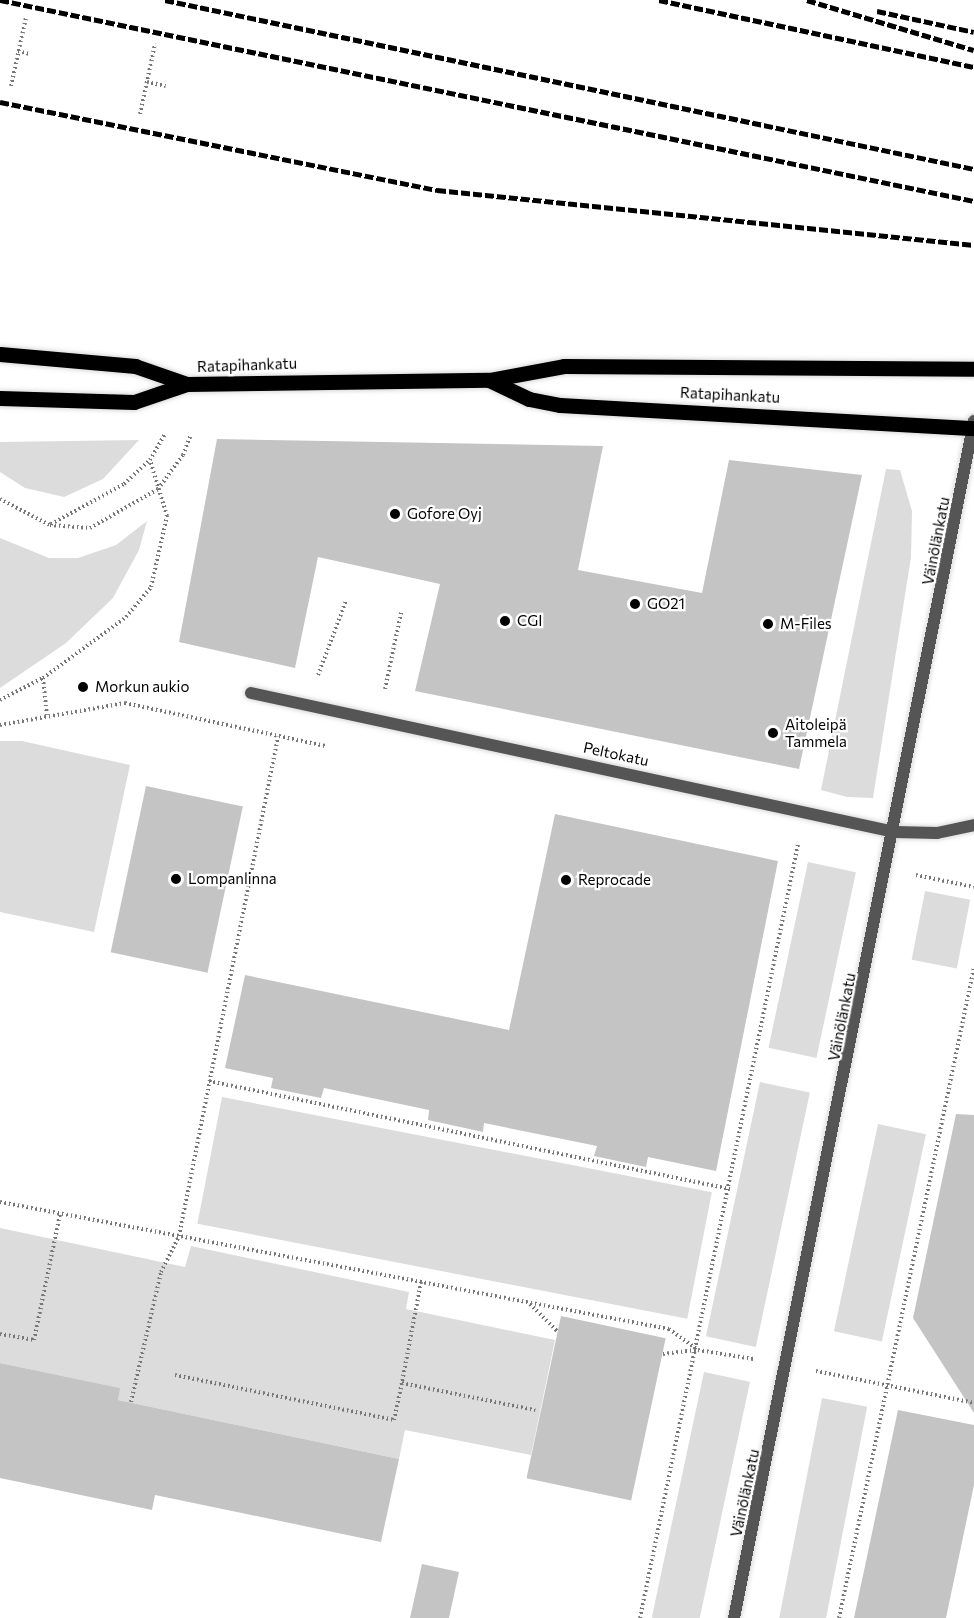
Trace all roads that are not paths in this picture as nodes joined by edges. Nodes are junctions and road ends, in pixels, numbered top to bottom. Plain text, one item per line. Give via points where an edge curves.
1 (0, 354) edge
2 (974, 369) edge
3 (489, 380) junction
4 (187, 384) junction
5 (0, 398) edge
6 (974, 426) edge
7 (251, 693) dead end
8 (974, 825) edge
9 (895, 832) junction
10 (734, 1618) edge

1 - 4 main road, Ratapihankatu via 135,366
2 - 3 main road, Ratapihankatu via 575,366 529,369
3 - 4 main road, Ratapihankatu
3 - 6 main road, Ratapihankatu via 529,399 560,405
4 - 5 main road, Ratapihankatu via 134,402
6 - 9 street, Väinölänkatu
7 - 9 street, Peltokatu
8 - 9 street, Peltokatu via 937,833
9 - 10 street, Väinölänkatu

